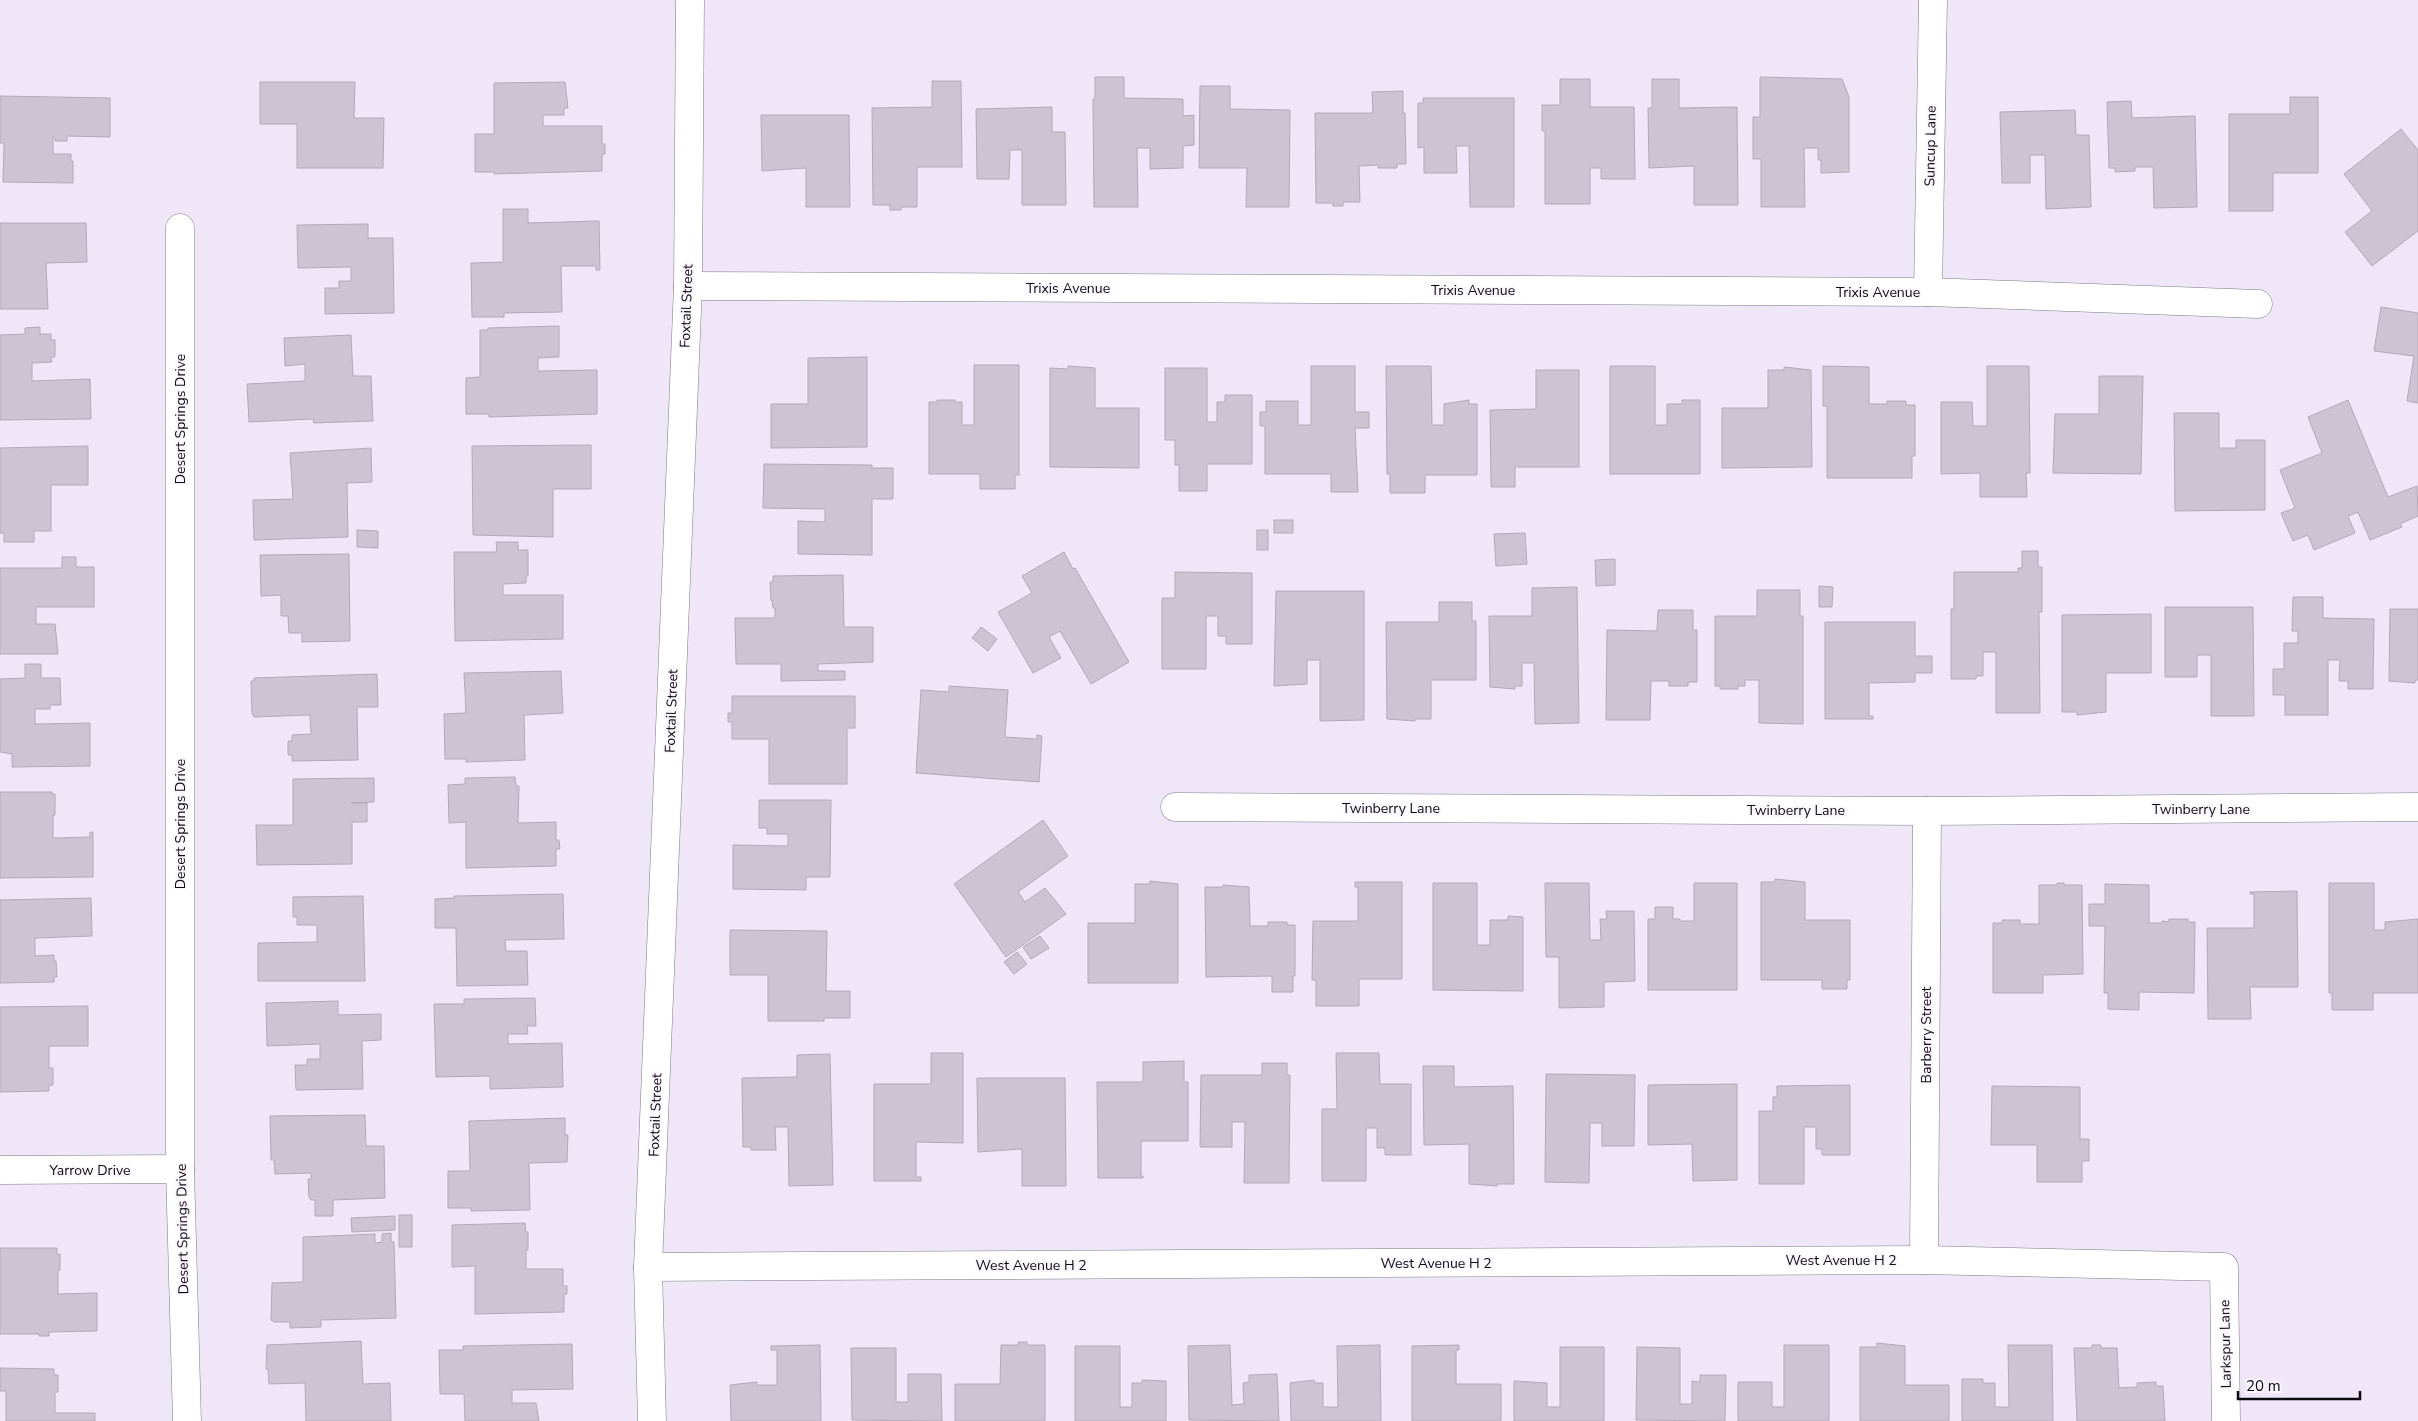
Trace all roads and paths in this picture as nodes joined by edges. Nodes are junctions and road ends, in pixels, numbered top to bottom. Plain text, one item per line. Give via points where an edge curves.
1 (690, 0) edge
2 (1933, 0) edge
3 (180, 228) dead end
4 (688, 286) junction
5 (1928, 292) junction
6 (2258, 304) dead end
7 (1175, 807) dead end
8 (2418, 807) edge
9 (1927, 811) junction
10 (0, 1170) edge
11 (180, 1170) junction
12 (1924, 1260) junction
13 (648, 1267) junction
14 (2224, 1267) joint
15 (187, 1421) edge
16 (652, 1421) edge
17 (2226, 1421) edge

1 - 4 street, Foxtail Street
2 - 5 street, Suncup Lane
3 - 11 street, Desert Springs Drive
4 - 5 street, Trixis Avenue
4 - 13 street, Foxtail Street
5 - 6 street, Trixis Avenue
7 - 9 street, Twinberry Lane
8 - 9 street, Twinberry Lane
9 - 12 street, Barberry Street
10 - 11 street, Yarrow Drive
11 - 15 street, Desert Springs Drive
12 - 13 street, West Avenue H 2
12 - 14 street, West Avenue H 2
13 - 16 street, Foxtail Street
14 - 17 street, Larkspur Lane

